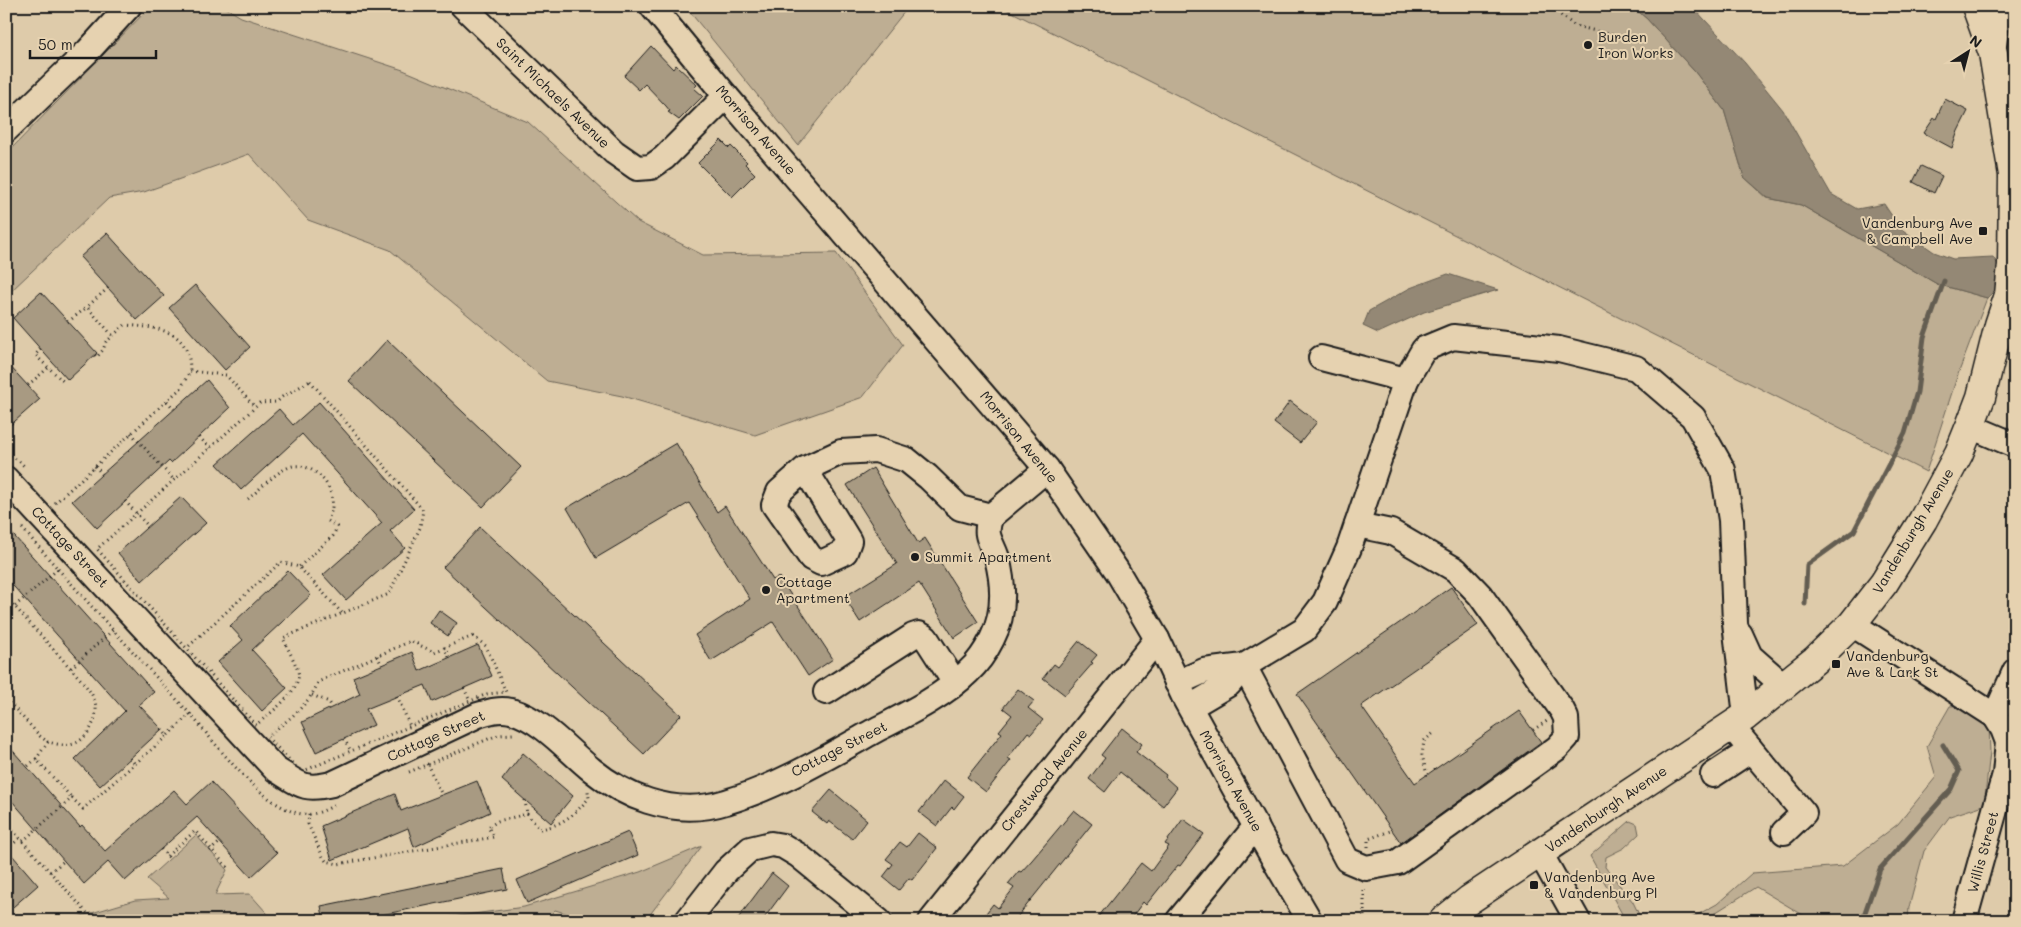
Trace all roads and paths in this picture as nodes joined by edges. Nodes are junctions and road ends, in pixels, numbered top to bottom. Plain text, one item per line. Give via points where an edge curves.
1 (129, 6) edge
2 (463, 6) edge
3 (652, 6) edge
4 (1549, 6) edge
5 (1976, 6) edge
6 (1999, 6) edge
7 (1613, 35) dead end
8 (1993, 53) junction
9 (726, 96) junction
10 (6, 130) edge
11 (2014, 174) edge
12 (108, 288) dead end
13 (2012, 296) edge
14 (87, 307) junction
15 (68, 322) dead end
16 (113, 336) junction
17 (40, 349) dead end
18 (95, 355) dead end
19 (1321, 358) dead end
20 (48, 368) junction
21 (190, 371) junction
22 (1406, 380) junction
23 (64, 382) dead end
24 (28, 385) dead end
25 (166, 401) junction
26 (255, 407) junction
27 (174, 409) dead end
28 (1970, 426) junction
29 (131, 433) junction
30 (199, 437) dead end
31 (2015, 442) edge
32 (210, 448) junction
33 (95, 466) junction
34 (805, 469) dead end
35 (1047, 469) junction
36 (102, 474) dead end
37 (6, 479) edge
38 (174, 480) junction
39 (248, 499) dead end
40 (125, 501) dead end
41 (61, 509) dead end
42 (137, 513) junction
43 (991, 516) junction
44 (19, 525) dead end
45 (1357, 525) junction
46 (148, 526) dead end
47 (91, 542) dead end
48 (97, 549) junction
49 (299, 567) junction
50 (58, 569) junction
51 (6, 597) edge
52 (15, 606) junction
53 (342, 614) junction
54 (1735, 623) junction
55 (1852, 624) junction
56 (113, 630) junction
57 (1157, 639) junction
58 (444, 647) junction
59 (187, 648) junction
60 (377, 656) junction
61 (449, 657) dead end
62 (382, 665) dead end
63 (1244, 666) junction
64 (71, 668) junction
65 (2015, 671) edge
66 (955, 683) junction
67 (1177, 683) junction
68 (1784, 686) junction
69 (464, 688) dead end
70 (506, 692) dead end
71 (826, 692) dead end
72 (312, 695) junction
73 (397, 696) dead end
74 (6, 699) edge
75 (470, 701) dead end
76 (332, 707) dead end
77 (1190, 707) junction
78 (190, 714) junction
79 (1995, 716) junction
80 (1738, 721) junction
81 (410, 726) dead end
82 (162, 729) dead end
83 (1435, 732) dead end
84 (519, 735) dead end
85 (167, 736) junction
86 (344, 739) dead end
87 (48, 742) junction
88 (1751, 750) junction
89 (350, 752) dead end
90 (130, 758) dead end
91 (36, 759) junction
92 (135, 764) junction
93 (427, 764) junction
94 (28, 766) dead end
95 (301, 772) dead end
96 (1427, 775) dead end
97 (1713, 775) dead end
98 (400, 776) dead end
99 (2010, 777) edge
100 (588, 789) dead end
101 (442, 795) dead end
102 (72, 798) junction
103 (346, 800) dead end
104 (525, 800) dead end
105 (309, 814) junction
106 (527, 814) junction
107 (6, 823) edge
108 (1256, 826) junction
109 (1393, 830) dead end
110 (1784, 832) dead end
111 (21, 840) junction
112 (220, 842) dead end
113 (161, 849) dead end
114 (7, 850) edge
115 (211, 850) junction
116 (1540, 853) junction
117 (1367, 856) dead end
118 (64, 861) dead end
119 (229, 869) dead end
120 (50, 872) junction
121 (1364, 886) dead end
122 (88, 914) dead end
123 (688, 921) edge
124 (879, 921) edge
125 (931, 921) edge
126 (1178, 921) edge
127 (1310, 921) edge
128 (1364, 921) edge
129 (1443, 921) edge
130 (1578, 921) edge
131 (1964, 921) edge

1 - 10 street via 88,51
2 - 9 street, Saint Michaels Avenue via 614,152 637,168 651,167 664,158
3 - 9 street, Morrison Avenue
4 - 7 path via 1575,26
5 - 8 main road, Vandenburgh Avenue
6 - 8 street
8 - 11 main road, Vandenburgh Avenue
9 - 35 street, Morrison Avenue
11 - 13 main road, Vandenburgh Avenue
12 - 14 path
13 - 28 main road, Vandenburgh Avenue via 1999,325 1981,397
14 - 15 path
14 - 16 path
16 - 18 path
16 - 21 path via 125,325 162,329 173,334 188,351
17 - 20 path via 35,355
19 - 22 street
20 - 23 path
20 - 24 path
21 - 25 path via 181,388
21 - 26 path via 226,375
22 - 45 street
22 - 54 street via 1424,349 1453,336 1559,349 1636,368 1693,417 1723,470 1731,520
25 - 27 path
25 - 29 path
26 - 32 path
26 - 53 path via 260,403 277,402 310,381 424,510 420,528 389,594
28 - 31 street via 2012,444
28 - 55 main road, Vandenburgh Avenue via 1923,520 1884,583
29 - 33 path
29 - 38 path
30 - 32 path
32 - 38 path
33 - 36 path
33 - 41 path via 55,502
34 - 43 street via 841,452 876,450 907,460 960,508
35 - 43 street
35 - 57 street, Morrison Avenue via 1117,571
37 - 66 street, Cottage Street via 275,768 306,788 332,784 478,715 498,710 510,711 541,726 594,772 621,789 672,807 698,808 726,803 820,760 905,715
38 - 42 path
39 - 49 path via 294,465 304,467 325,480 333,506 328,521 337,527 333,536
40 - 42 path
42 - 46 path
42 - 48 path
43 - 66 street, Cottage Street via 986,534 1001,578 1000,620 984,653
44 - 50 path
45 - 63 street via 1325,602 1304,630
45 - 63 street via 1390,532 1456,570 1480,595 1562,710 1567,737 1557,748 1398,862 1366,868 1347,860
47 - 48 path
48 - 59 path
49 - 53 path
49 - 59 path via 281,562
50 - 52 path
50 - 56 path
51 - 52 path
52 - 64 path
53 - 59 path via 283,638 299,681 293,691 256,725
54 - 68 street via 1750,656
54 - 80 street
55 - 68 main road, Vandenburgh Avenue
55 - 79 street
56 - 64 path
56 - 78 path
57 - 67 street, Morrison Avenue
57 - 125 street, Crestwood Avenue
58 - 60 path via 434,652 411,641
58 - 61 path
58 - 70 path via 473,636 486,646
60 - 62 path
60 - 72 path via 318,682
63 - 67 street via 1204,672
63 - 77 street via 1229,684
64 - 87 path via 92,694 96,706 95,720 90,730 76,743 65,746
65 - 79 street
66 - 71 street via 926,638 919,634
67 - 77 street, Morrison Avenue
68 - 80 main road, Vandenburgh Avenue
69 - 75 path
72 - 76 path via 329,702
72 - 95 path via 267,737
73 - 81 path
74 - 87 path
77 - 108 street, Morrison Avenue
78 - 85 path
78 - 105 path via 265,797 289,811
79 - 99 street, Willis Street via 2008,742
80 - 88 street
80 - 116 main road, Vandenburgh Avenue
82 - 85 path
83 - 96 path via 1424,741 1422,755
84 - 93 path via 498,735
85 - 92 path
86 - 89 path
87 - 91 path
88 - 97 street
88 - 110 street via 1804,813
90 - 92 path
91 - 94 path
91 - 102 path
92 - 102 path via 83,809
93 - 98 path
93 - 101 path
99 - 131 street, Willis Street
100 - 106 path via 589,798 571,817 557,825 540,829
102 - 111 path
103 - 105 path
104 - 106 path
105 - 106 path via 308,824 323,857 338,864 494,837 488,827 498,821
107 - 111 path
108 - 126 street
108 - 127 street, Morrison Avenue
109 - 117 path via 1368,839
111 - 114 path
111 - 120 path
112 - 115 path
113 - 115 path via 168,857 195,830
115 - 119 path
116 - 129 main road, Vandenburgh Avenue
116 - 130 street
118 - 120 path
120 - 122 path
121 - 128 path
123 - 124 street via 726,871 750,850 771,844 798,855

